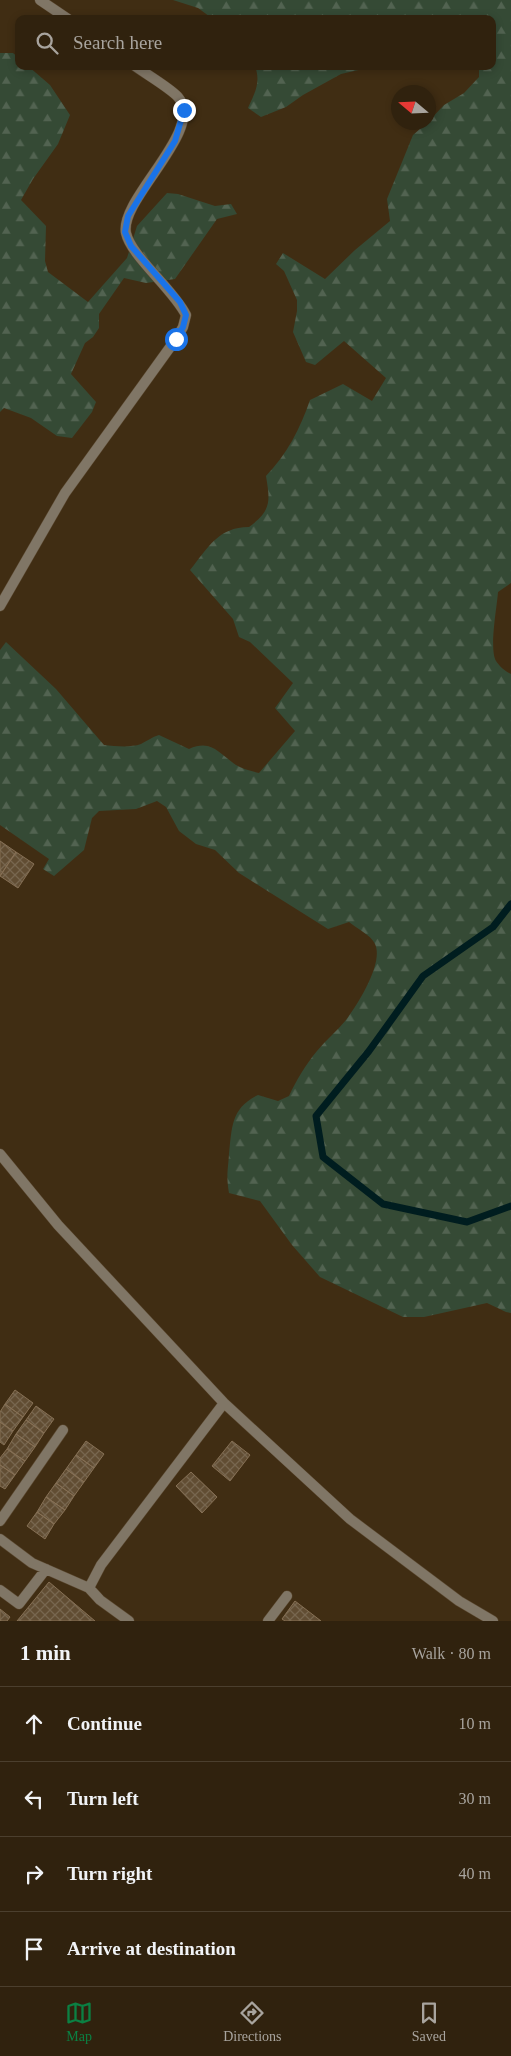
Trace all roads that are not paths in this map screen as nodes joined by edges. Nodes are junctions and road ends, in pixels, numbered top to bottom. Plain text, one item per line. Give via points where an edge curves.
1 (40, 0) edge
2 (62, 15) edge
3 (140, 70) edge
4 (0, 606) edge
5 (0, 1154) edge
6 (224, 1403) junction
7 (63, 1430) dead end
8 (0, 1520) edge
9 (0, 1539) edge
10 (46, 1569) junction
11 (89, 1588) junction
12 (0, 1590) edge
13 (286, 1596) dead end
14 (129, 1621) edge
15 (268, 1621) edge
16 (493, 1621) edge

1 - 2 street
3 - 4 street via 178,98 184,110 175,141 128,216 125,232 131,246 180,302 186,315 183,327 65,493
5 - 6 street via 58,1225
6 - 11 street via 101,1565
6 - 16 street via 350,1519 459,1601
7 - 8 street
9 - 10 street via 32,1564
10 - 11 street
10 - 12 street via 19,1604
11 - 14 street
13 - 15 street

